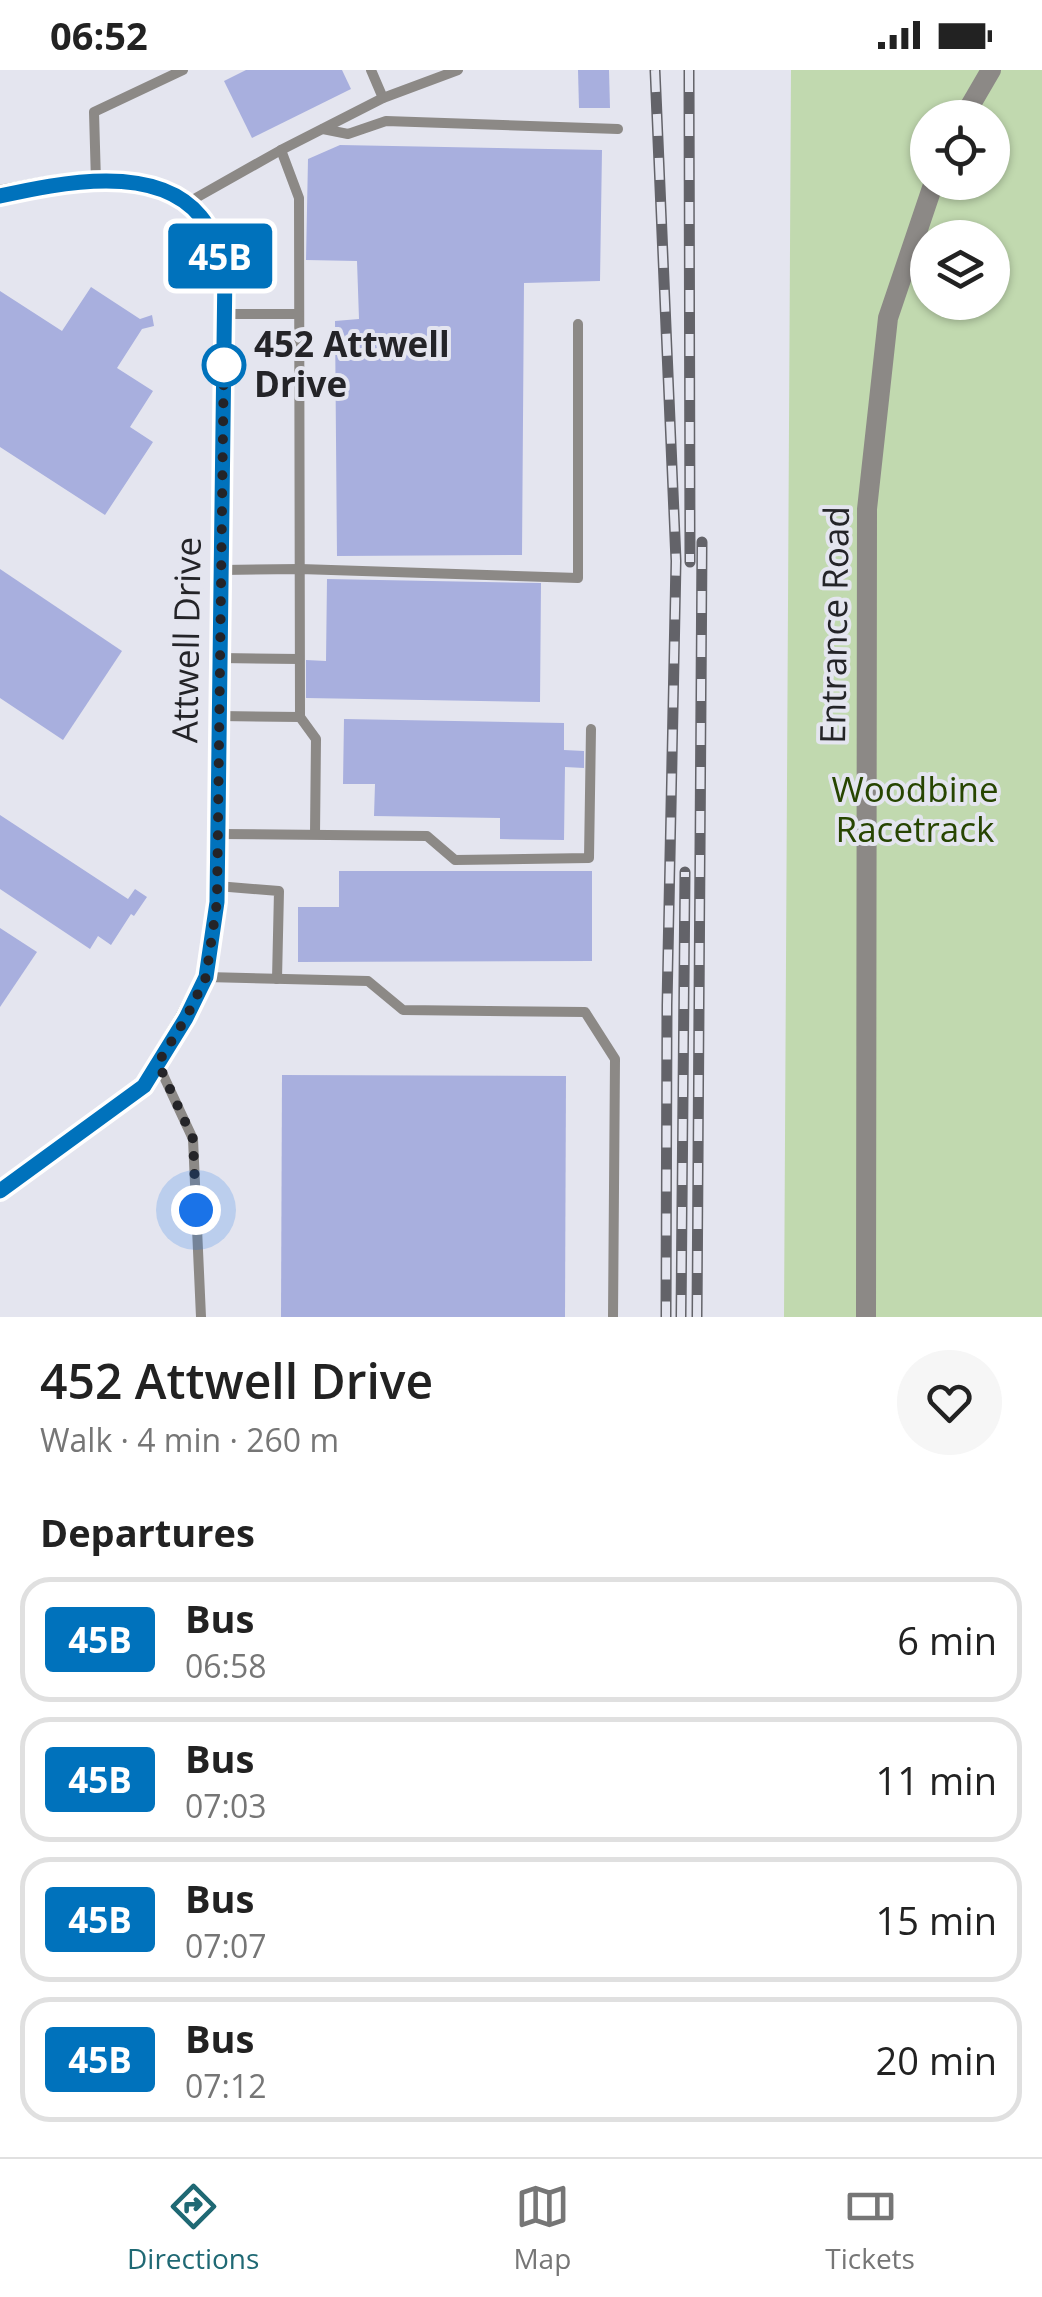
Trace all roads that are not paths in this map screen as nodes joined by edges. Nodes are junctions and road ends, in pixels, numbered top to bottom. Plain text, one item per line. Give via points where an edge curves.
1 (183, 70) edge
2 (371, 70) edge
3 (458, 70) edge
4 (991, 70) edge
5 (384, 98) junction
6 (974, 100) edge
7 (322, 129) junction
8 (618, 129) dead end
9 (281, 150) junction
10 (96, 182) junction
11 (0, 196) edge
12 (928, 200) edge
13 (186, 203) junction
14 (224, 314) junction
15 (300, 314) junction
16 (578, 324) dead end
17 (300, 569) junction
18 (221, 570) junction
19 (220, 658) junction
20 (299, 659) junction
21 (219, 716) junction
22 (300, 717) junction
23 (591, 729) dead end
24 (218, 834) junction
25 (316, 834) junction
26 (217, 886) junction
27 (206, 977) junction
28 (277, 979) junction
29 (158, 1063) junction
30 (0, 1191) edge
31 (202, 1317) edge
32 (613, 1317) edge
33 (866, 1317) edge

1 - 10 lane via 94,112
2 - 5 lane
3 - 5 lane
4 - 6 street
5 - 7 lane
7 - 8 lane via 348,134 386,121
7 - 9 lane
9 - 13 lane
9 - 15 lane via 299,198
10 - 11 street
10 - 13 street via 132,182 175,193
12 - 33 street, Entrance Road via 888,318 867,508
13 - 14 street, Attwell Drive via 203,218 225,267
14 - 15 lane
14 - 18 street, Attwell Drive
15 - 17 lane
16 - 17 lane via 578,578
17 - 18 lane
17 - 20 lane
18 - 19 street, Attwell Drive
19 - 20 lane
19 - 21 street, Attwell Drive
20 - 22 lane
21 - 22 lane
21 - 24 street, Attwell Drive
22 - 25 lane via 316,739
23 - 25 lane via 589,858 455,860 427,836
24 - 25 lane
24 - 26 street, Attwell Drive
26 - 27 street, Attwell Drive
26 - 28 lane via 278,891
27 - 28 lane
27 - 29 street, Attwell Drive
28 - 32 lane via 368,981 403,1010 585,1012 615,1059
29 - 30 street, Attwell Drive via 144,1086
29 - 31 lane via 193,1139

